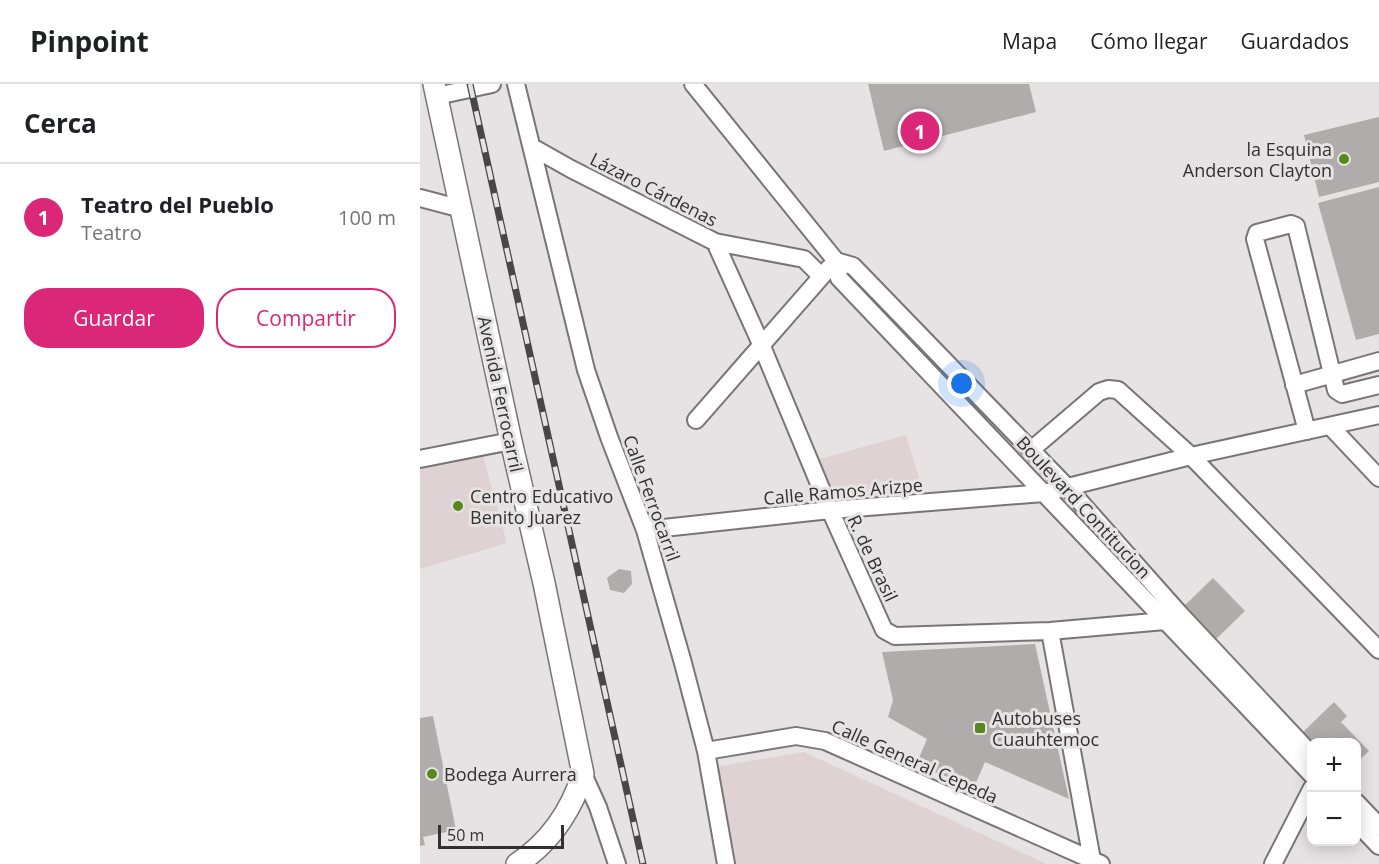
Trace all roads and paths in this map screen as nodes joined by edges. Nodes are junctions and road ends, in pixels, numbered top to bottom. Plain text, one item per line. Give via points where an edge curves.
1 (492, 84) edge
2 (516, 84) edge
3 (693, 84) edge
4 (435, 90) edge
5 (532, 147) junction
6 (420, 198) edge
7 (462, 209) junction
8 (716, 242) junction
9 (836, 261) junction
10 (821, 276) junction
11 (761, 344) junction
12 (1379, 361) edge
13 (1332, 373) junction
14 (1294, 385) junction
15 (1379, 385) edge
16 (1379, 415) edge
17 (696, 420) dead end
18 (1330, 426) junction
19 (1306, 431) junction
20 (511, 441) junction
21 (1031, 450) junction
22 (1191, 456) junction
23 (420, 459) edge
24 (1379, 478) edge
25 (1067, 487) junction
26 (1044, 493) junction
27 (830, 510) junction
28 (645, 530) junction
29 (1165, 621) junction
30 (1050, 630) junction
31 (1379, 650) edge
32 (706, 751) junction
33 (1307, 751) edge
34 (1307, 771) edge
35 (583, 774) junction
36 (1309, 792) edge
37 (1361, 807) edge
38 (1379, 826) edge
39 (1361, 827) edge
40 (1379, 846) edge
41 (1097, 862) edge
42 (517, 864) edge
43 (617, 864) edge
44 (726, 864) edge
45 (1274, 864) edge

1 - 4 street
2 - 5 street
3 - 9 street, Boulevard Contitucion
4 - 7 main road, Avenida Ferrocarril
5 - 8 street, Lázaro Cárdenas
5 - 28 street, Calle Ferrocarril via 586,370
6 - 7 street
7 - 20 main road, Avenida Ferrocarril
8 - 10 street, Lázaro Cárdenas via 804,259
8 - 11 street, R. de Brasil
9 - 10 street
9 - 21 street, Boulevard Contitucion via 853,266
9 - 26 street, Boulevard Contitucion via 840,278
10 - 11 street
11 - 17 street
11 - 27 street, R. de Brasil
12 - 13 street
13 - 14 street
13 - 14 street via 1296,226 1257,233 1255,239
13 - 15 street via 1336,390 1342,394
14 - 19 street
16 - 18 street, Calle Ramos Arizpe
18 - 19 street, Calle Ramos Arizpe
18 - 24 street
19 - 22 street, Calle Ramos Arizpe
20 - 23 street
20 - 35 main road, Avenida Ferrocarril
21 - 22 street via 1099,392 1108,389 1118,390
21 - 25 street, Boulevard Contitucion
22 - 25 street, Calle Ramos Arizpe
22 - 31 street
25 - 26 street, Calle Ramos Arizpe
25 - 33 street, Boulevard Contitucion
26 - 27 street, Calle Ramos Arizpe
26 - 29 street, Boulevard Contitucion
27 - 28 street, Calle Ramos Arizpe
27 - 30 street, R. de Brasil via 884,630 889,633 895,636
28 - 32 street, Calle Ferrocarril
29 - 30 street, R. de Brasil
29 - 34 street, Boulevard Contitucion
30 - 41 street
32 - 41 street, Calle General Cepeda via 796,736 825,741
32 - 44 street, Calle Ferrocarril
35 - 42 main road via 577,794 549,838
35 - 43 street, Avenida Ferrocarril
36 - 45 street
37 - 38 street
39 - 40 street

